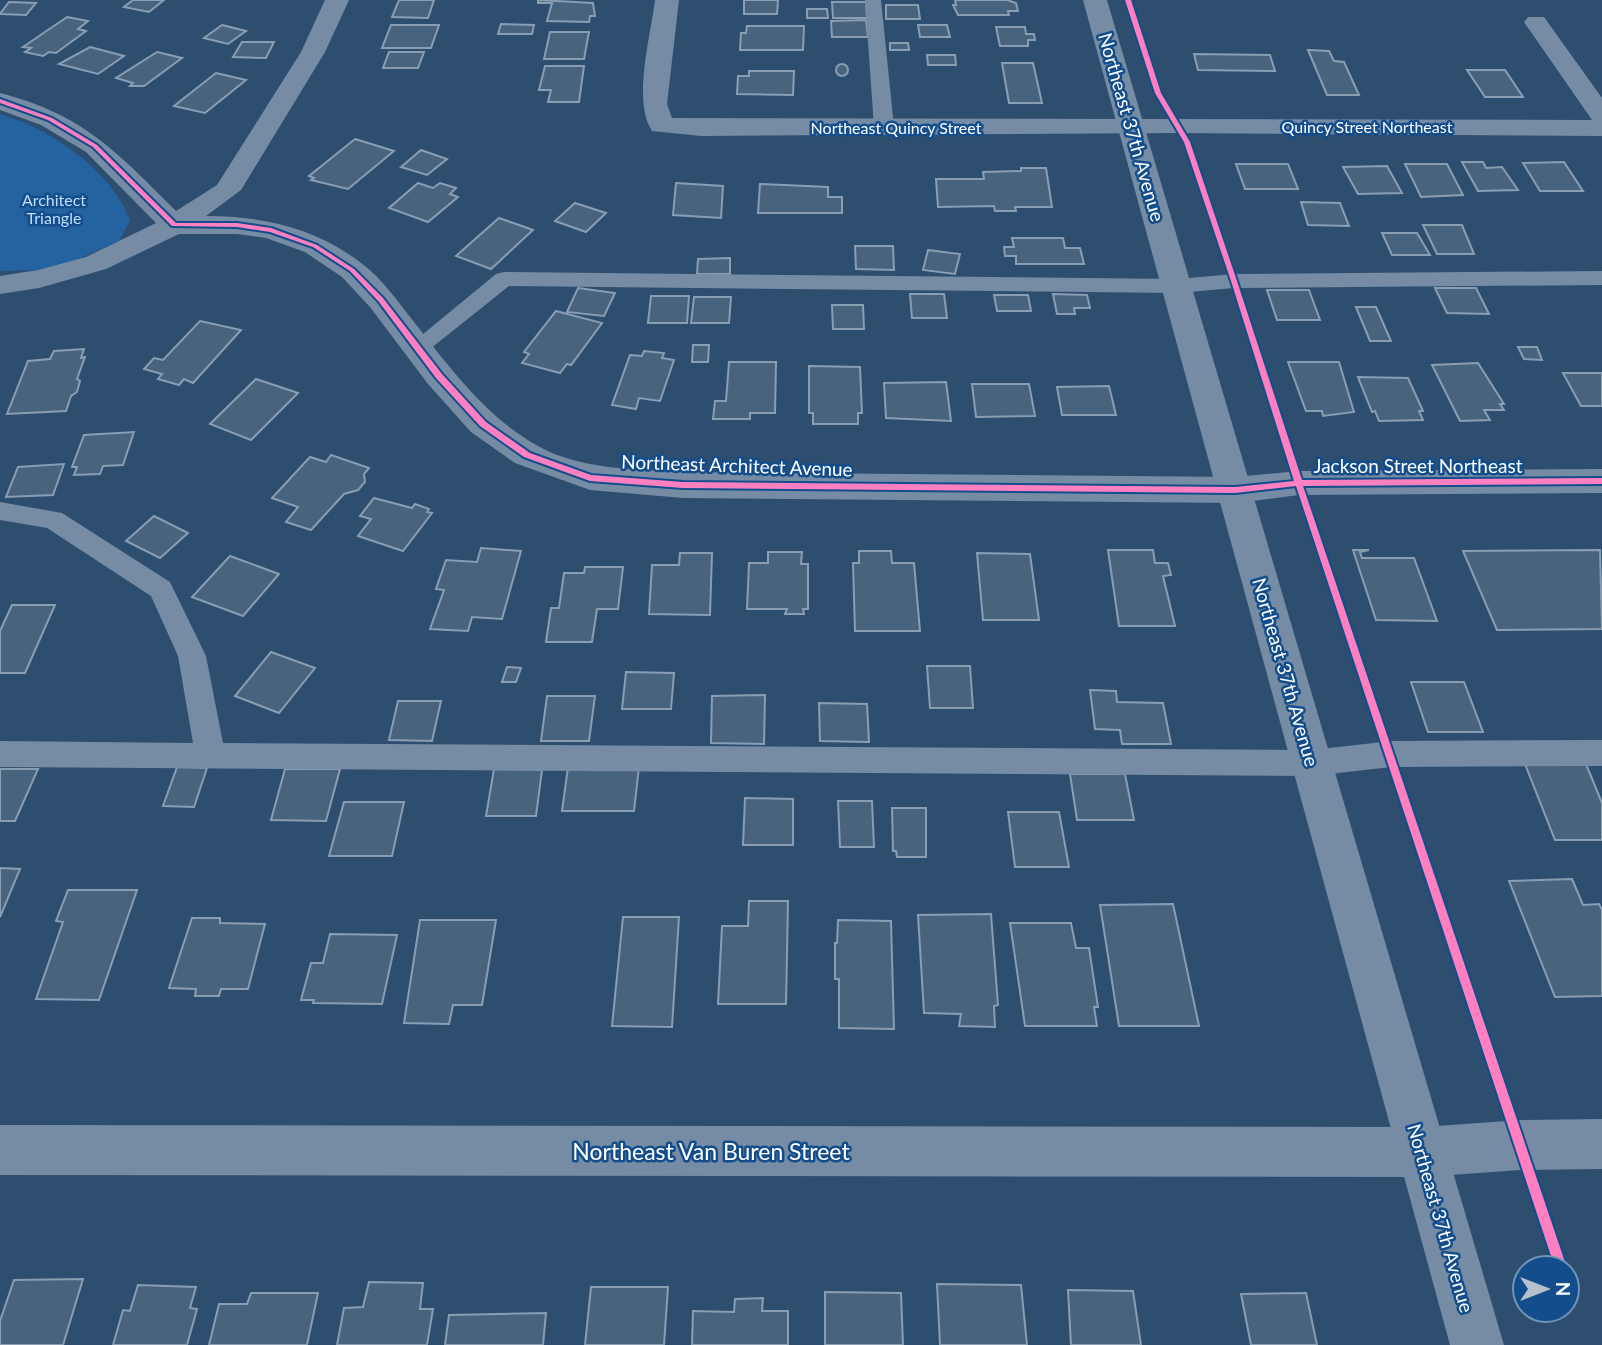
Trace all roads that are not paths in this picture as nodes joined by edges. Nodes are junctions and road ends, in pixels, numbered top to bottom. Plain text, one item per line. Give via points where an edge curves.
1 (337, 0) edge
2 (667, 0) edge
3 (873, 0) edge
4 (1095, 0) edge
5 (1536, 22) dead end
6 (0, 101) edge
7 (1602, 116) edge
8 (1132, 127) junction
9 (884, 128) junction
10 (1602, 128) edge
11 (174, 225) junction
12 (1602, 278) edge
13 (0, 285) edge
14 (1177, 286) junction
15 (417, 348) junction
16 (1602, 481) edge
17 (1235, 490) junction
18 (0, 511) edge
19 (1602, 753) edge
20 (0, 754) edge
21 (210, 754) junction
22 (1312, 763) junction
23 (1602, 1144) edge
24 (0, 1150) edge
25 (1423, 1152) junction
26 (1477, 1345) edge

1 - 11 street via 313,52 228,190
2 - 9 street, Northeast Quincy Street via 654,104 661,125
3 - 9 lane
4 - 8 street, Northeast 37th Avenue
5 - 7 street
6 - 11 street via 50,119 95,146
8 - 9 street, Northeast Quincy Street
8 - 10 street, Quincy Street Northeast
8 - 14 street, Northeast 37th Avenue
11 - 13 street, Northeast Architect Avenue via 96,263
11 - 15 street, Northeast Architect Avenue via 271,230 315,246 352,270
12 - 14 lane via 1234,281
14 - 15 lane via 504,279
14 - 17 street, Northeast 37th Avenue
15 - 17 street, Northeast Architect Avenue via 483,424 527,455 590,478 683,485
16 - 17 street, Jackson Street Northeast via 1299,483
17 - 22 street, Northeast 37th Avenue
18 - 21 lane via 53,520 161,589 192,656
19 - 22 lane via 1391,754
20 - 21 lane
21 - 22 lane
22 - 25 street, Northeast 37th Avenue
23 - 25 street, Northeast Van Buren Street
24 - 25 street, Northeast Van Buren Street
25 - 26 street, Northeast 37th Avenue

